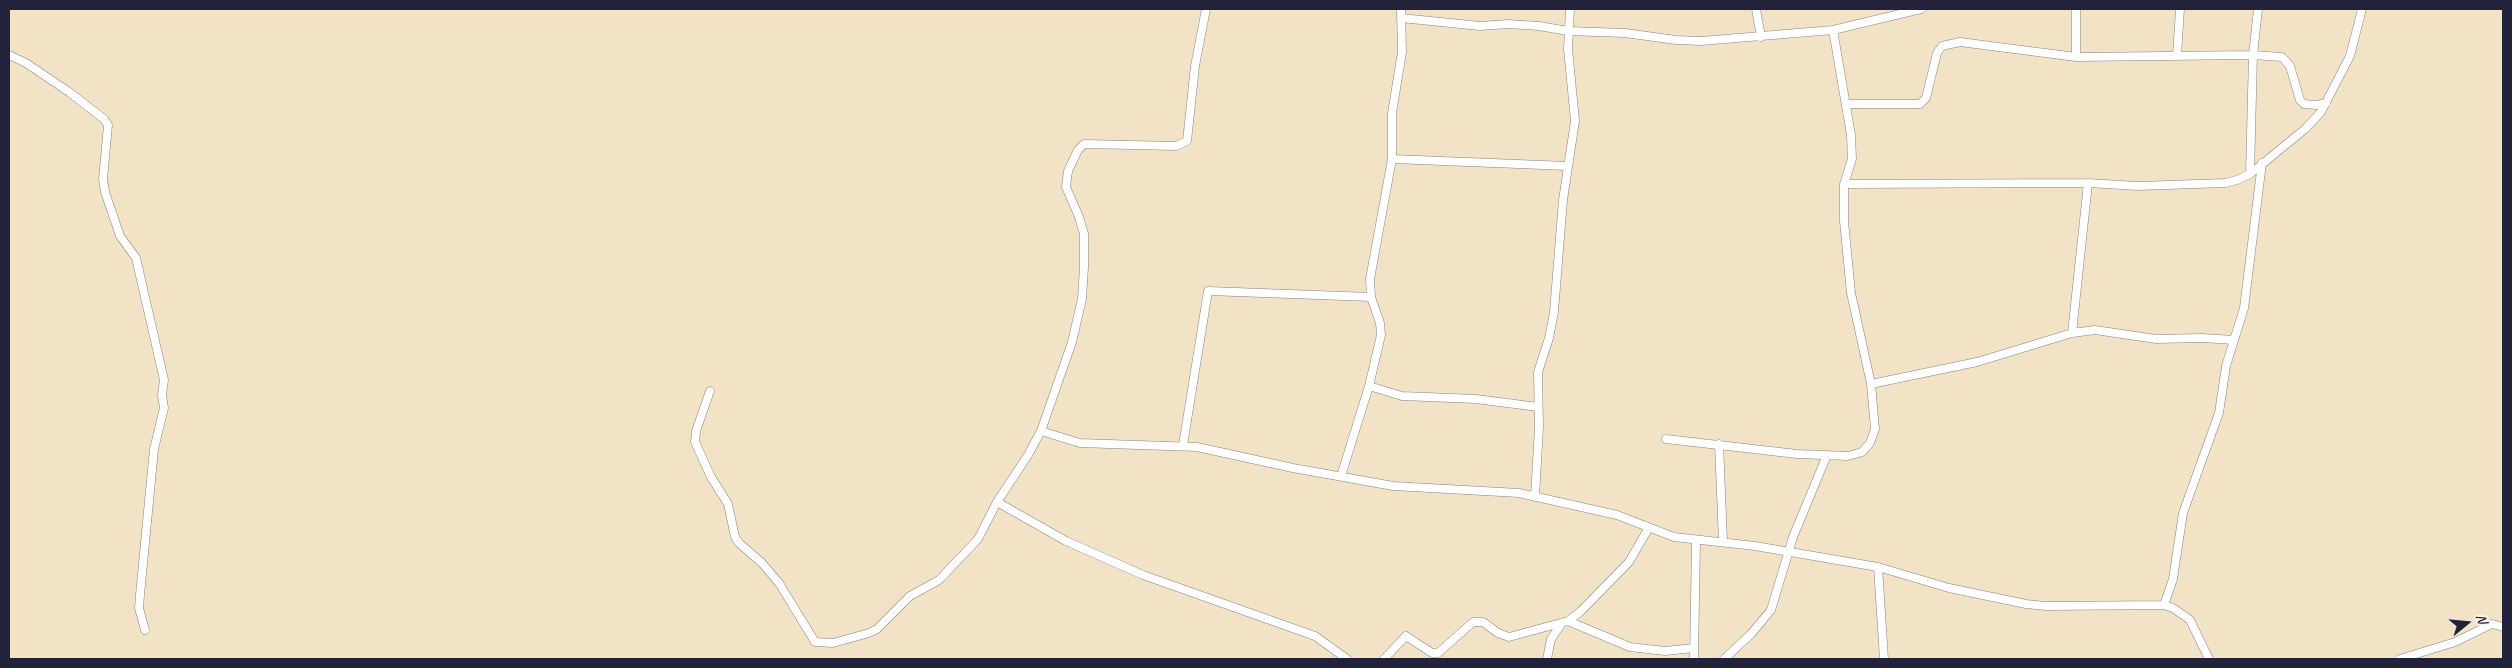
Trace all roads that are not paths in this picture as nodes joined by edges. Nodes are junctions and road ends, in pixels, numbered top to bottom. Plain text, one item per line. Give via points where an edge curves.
1 (1206, 9) edge
2 (1401, 9) edge
3 (1570, 9) edge
4 (1756, 9) edge
5 (1921, 9) edge
6 (2076, 9) edge
7 (2180, 9) edge
8 (2258, 9) edge
9 (2362, 9) edge
10 (1401, 18) junction
11 (1833, 30) junction
12 (1568, 31) junction
13 (1761, 37) junction
14 (9, 55) edge
15 (2177, 55) junction
16 (2253, 55) junction
17 (2076, 57) junction
18 (2326, 103) junction
19 (1847, 104) junction
20 (1392, 159) junction
21 (2262, 163) junction
22 (1568, 166) junction
23 (2250, 174) junction
24 (1844, 184) junction
25 (2088, 184) junction
26 (1371, 297) junction
27 (2072, 333) junction
28 (2234, 340) junction
29 (1871, 384) junction
30 (1369, 386) junction
31 (710, 391) dead end
32 (1538, 407) junction
33 (1041, 431) junction
34 (1666, 439) dead end
35 (1719, 444) junction
36 (1182, 445) junction
37 (1828, 455) junction
38 (1341, 476) junction
39 (1535, 497) junction
40 (996, 502) junction
41 (1648, 529) junction
42 (1696, 541) junction
43 (1723, 542) junction
44 (1787, 553) junction
45 (1878, 567) junction
46 (2164, 604) junction
47 (1565, 622) junction
48 (2503, 627) edge
49 (145, 630) dead end
50 (1694, 648) junction
51 (1347, 659) edge
52 (1384, 659) edge
53 (1547, 659) edge
54 (1694, 659) edge
55 (1724, 659) edge
56 (1884, 659) edge
57 (2209, 659) edge
58 (2400, 659) edge

1 - 33 street via 1195,66 1187,140 1176,146 1084,144 1068,171 1066,187 1084,234 1082,299 1072,342
2 - 10 street
3 - 12 street
4 - 13 street
5 - 11 street
6 - 17 street
7 - 15 street
8 - 16 street
9 - 18 street via 2350,56
10 - 12 street via 1480,26 1539,26
10 - 20 street via 1402,52 1392,112
11 - 13 street
11 - 19 street
12 - 13 street via 1625,33 1701,42
12 - 22 street via 1575,112
14 - 49 street via 69,92 104,118 108,125 102,180 104,192 122,242 136,258 164,380 164,408 154,449 139,608
15 - 16 street
15 - 17 street
16 - 18 street via 2287,60 2300,100 2304,104
16 - 23 street
17 - 19 street via 1950,43 1937,53 1926,98 1920,104
18 - 21 street via 2305,129
19 - 24 street via 1852,150
20 - 22 street
20 - 26 street via 1371,261
21 - 23 street
21 - 28 street via 2249,282
22 - 32 street via 1553,320 1538,372
23 - 25 street via 2218,183
24 - 25 street
24 - 29 street via 1851,293
25 - 27 street
26 - 30 street via 1381,335
26 - 36 street via 1208,291
27 - 28 street via 2095,330 2156,339
27 - 29 street via 1977,362
28 - 46 street via 2226,366 2219,413 2183,513 2173,580
29 - 37 street via 1875,429 1870,443 1855,456
30 - 32 street via 1402,396 1476,399
30 - 38 street
31 - 40 street via 694,436 704,463 728,504 735,537 779,583 815,642 833,643 869,633 910,596 939,580 978,539
32 - 39 street
33 - 36 street via 1080,442
33 - 40 street
34 - 35 street
35 - 37 street
35 - 43 street
36 - 38 street
37 - 44 street
38 - 39 street via 1393,486 1489,490
39 - 41 street via 1617,516
40 - 51 street via 1066,541 1143,576 1315,636
41 - 42 street
41 - 47 street via 1629,562 1580,612
42 - 43 street
42 - 50 street
43 - 44 street
44 - 45 street
44 - 55 street via 1771,610
45 - 46 street via 1950,588 2026,604
45 - 56 street
46 - 57 street via 2190,620
47 - 50 street via 1630,647 1665,651
47 - 52 street via 1509,637 1483,622 1474,622 1438,653 1432,653 1406,636
47 - 53 street via 1551,639
48 - 58 street via 2492,624 2455,642
50 - 54 street

